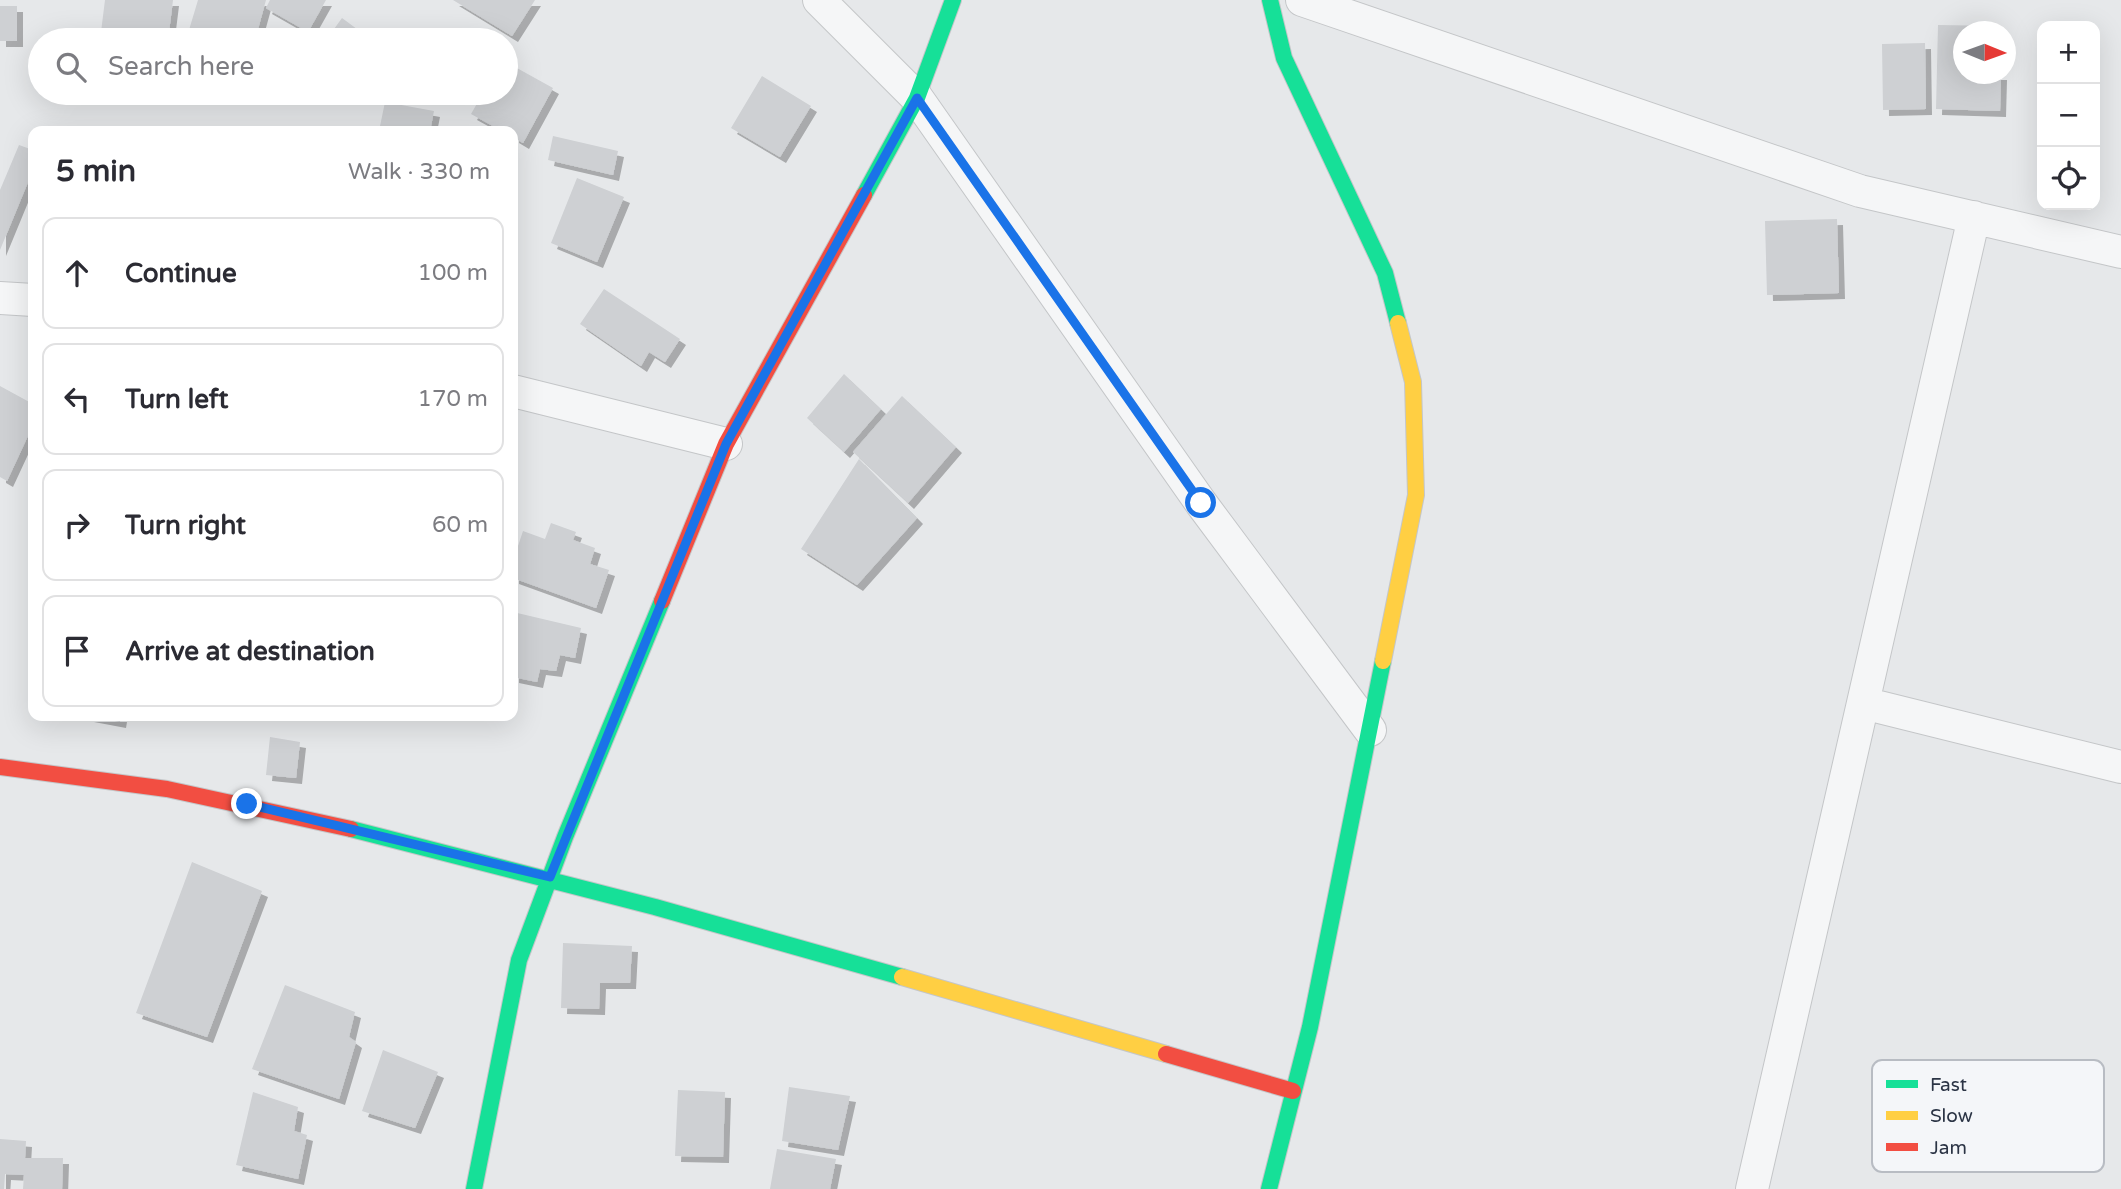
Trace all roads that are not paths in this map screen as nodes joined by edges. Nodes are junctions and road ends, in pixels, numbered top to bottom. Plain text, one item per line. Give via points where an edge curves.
1 (819, 0) edge
2 (953, 0) edge
3 (1270, 0) edge
4 (1302, 0) edge
5 (917, 98) junction
6 (1974, 217) junction
7 (2121, 252) edge
8 (0, 298) edge
9 (28, 300) edge
10 (518, 392) edge
11 (726, 444) junction
12 (1863, 703) junction
13 (1370, 730) junction
14 (0, 767) edge
15 (2121, 767) edge
16 (550, 877) junction
17 (1293, 1091) junction
18 (474, 1189) edge
19 (1269, 1189) edge
20 (1752, 1189) edge

1 - 5 street
2 - 5 street
3 - 13 street via 1284,58 1385,273 1413,382 1416,495
4 - 6 street via 1860,191
5 - 11 street
5 - 13 street via 1201,503
6 - 7 street
6 - 12 street
8 - 9 street
10 - 11 street
11 - 16 street
12 - 15 street
12 - 20 street
13 - 17 street
14 - 16 street via 247,804
16 - 17 street
16 - 18 street via 519,960
17 - 19 street

